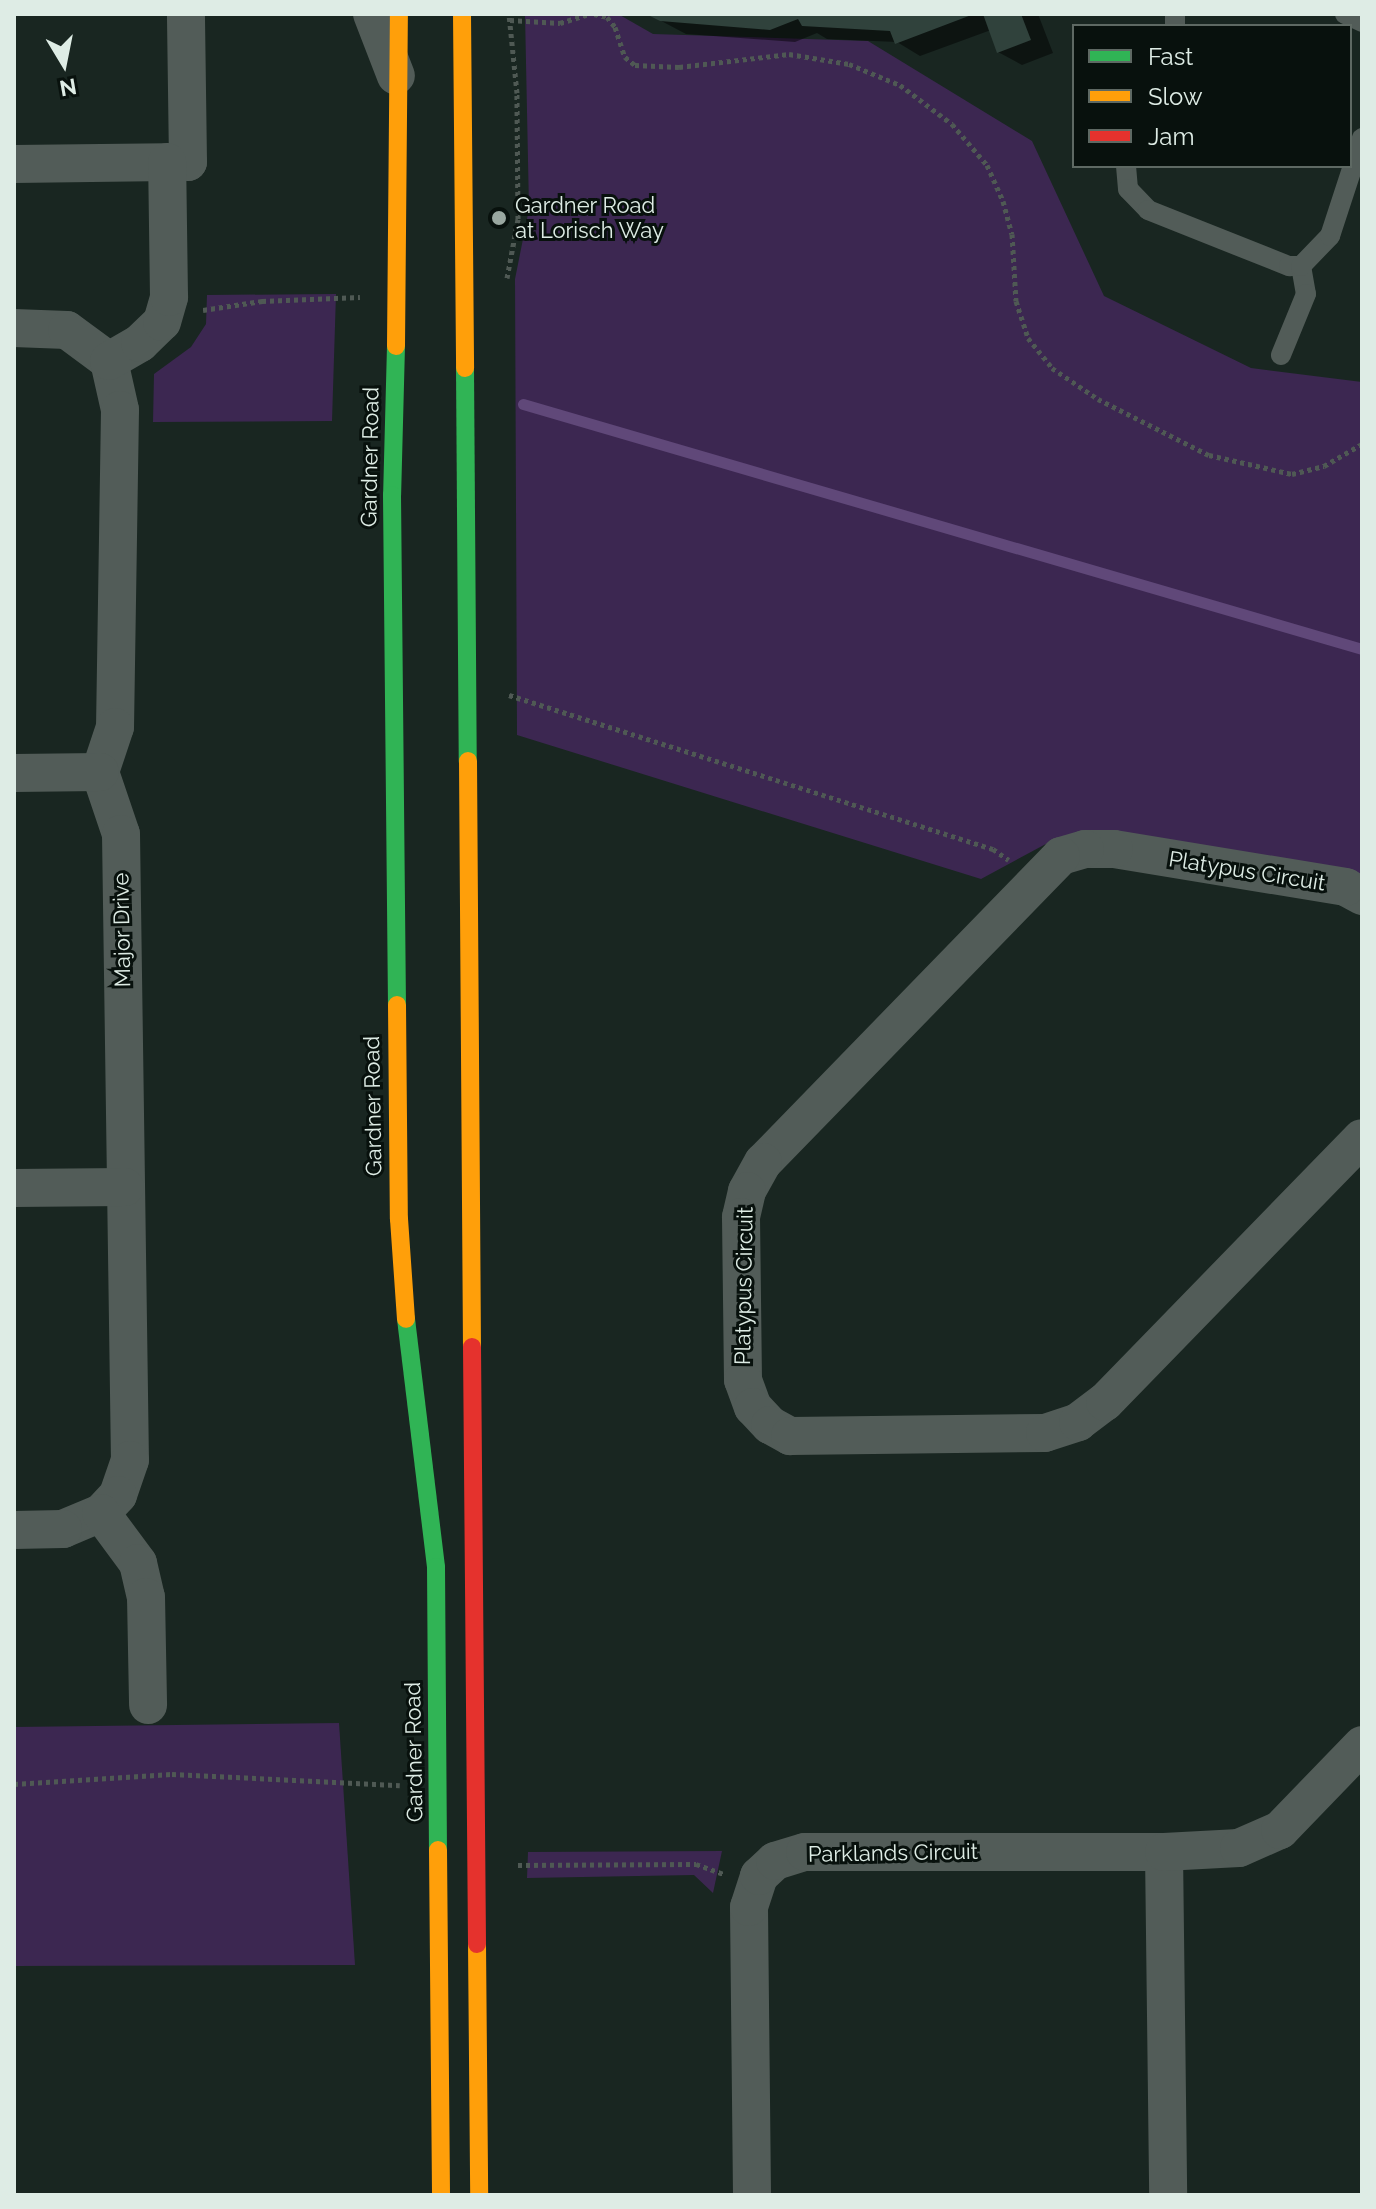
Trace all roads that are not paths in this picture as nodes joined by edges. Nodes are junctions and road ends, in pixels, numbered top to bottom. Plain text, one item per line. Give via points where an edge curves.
1 (186, 14) edge
2 (372, 14) edge
3 (399, 14) edge
4 (462, 14) edge
5 (1345, 14) edge
6 (1362, 22) edge
7 (399, 82) junction
8 (1362, 138) edge
9 (167, 162) junction
10 (14, 164) edge
11 (1126, 168) edge
12 (1301, 266) junction
13 (14, 328) edge
14 (1281, 355) dead end
15 (109, 361) junction
16 (100, 772) junction
17 (14, 773) edge
18 (1362, 896) edge
19 (1362, 1138) edge
20 (125, 1187) junction
21 (14, 1188) edge
22 (101, 1513) junction
23 (14, 1530) edge
24 (148, 1705) dead end
25 (1362, 1745) edge
26 (1164, 1852) junction
27 (441, 2195) edge
28 (479, 2195) edge
29 (752, 2195) edge
30 (1168, 2195) edge

1 - 9 street via 188,162
2 - 7 street
3 - 7 street, Gardner Road
4 - 28 street
5 - 6 lane
7 - 27 street, Gardner Road via 392,495 399,1219 409,1369 436,1567
8 - 12 lane via 1330,236
9 - 10 street
9 - 15 street via 169,297 162,322
11 - 12 lane via 1128,189 1148,210 1289,266
12 - 14 lane via 1306,294
13 - 15 street via 67,330
15 - 16 street via 120,410 116,711
16 - 17 street
16 - 20 street, Major Drive via 121,834
18 - 19 street, Platypus Circuit via 1346,887 1114,849 1061,856 763,1162 747,1191 741,1217 743,1380 753,1407 790,1436 1045,1433 1078,1422 1105,1402
20 - 21 street
20 - 22 street, Major Drive via 130,1460 118,1495
22 - 23 street via 63,1529
22 - 24 street via 138,1563 146,1597
25 - 26 street, Parklands Circuit via 1280,1830 1239,1848
26 - 29 street, Parklands Circuit via 805,1852 775,1861 759,1876 749,1907
26 - 30 street

